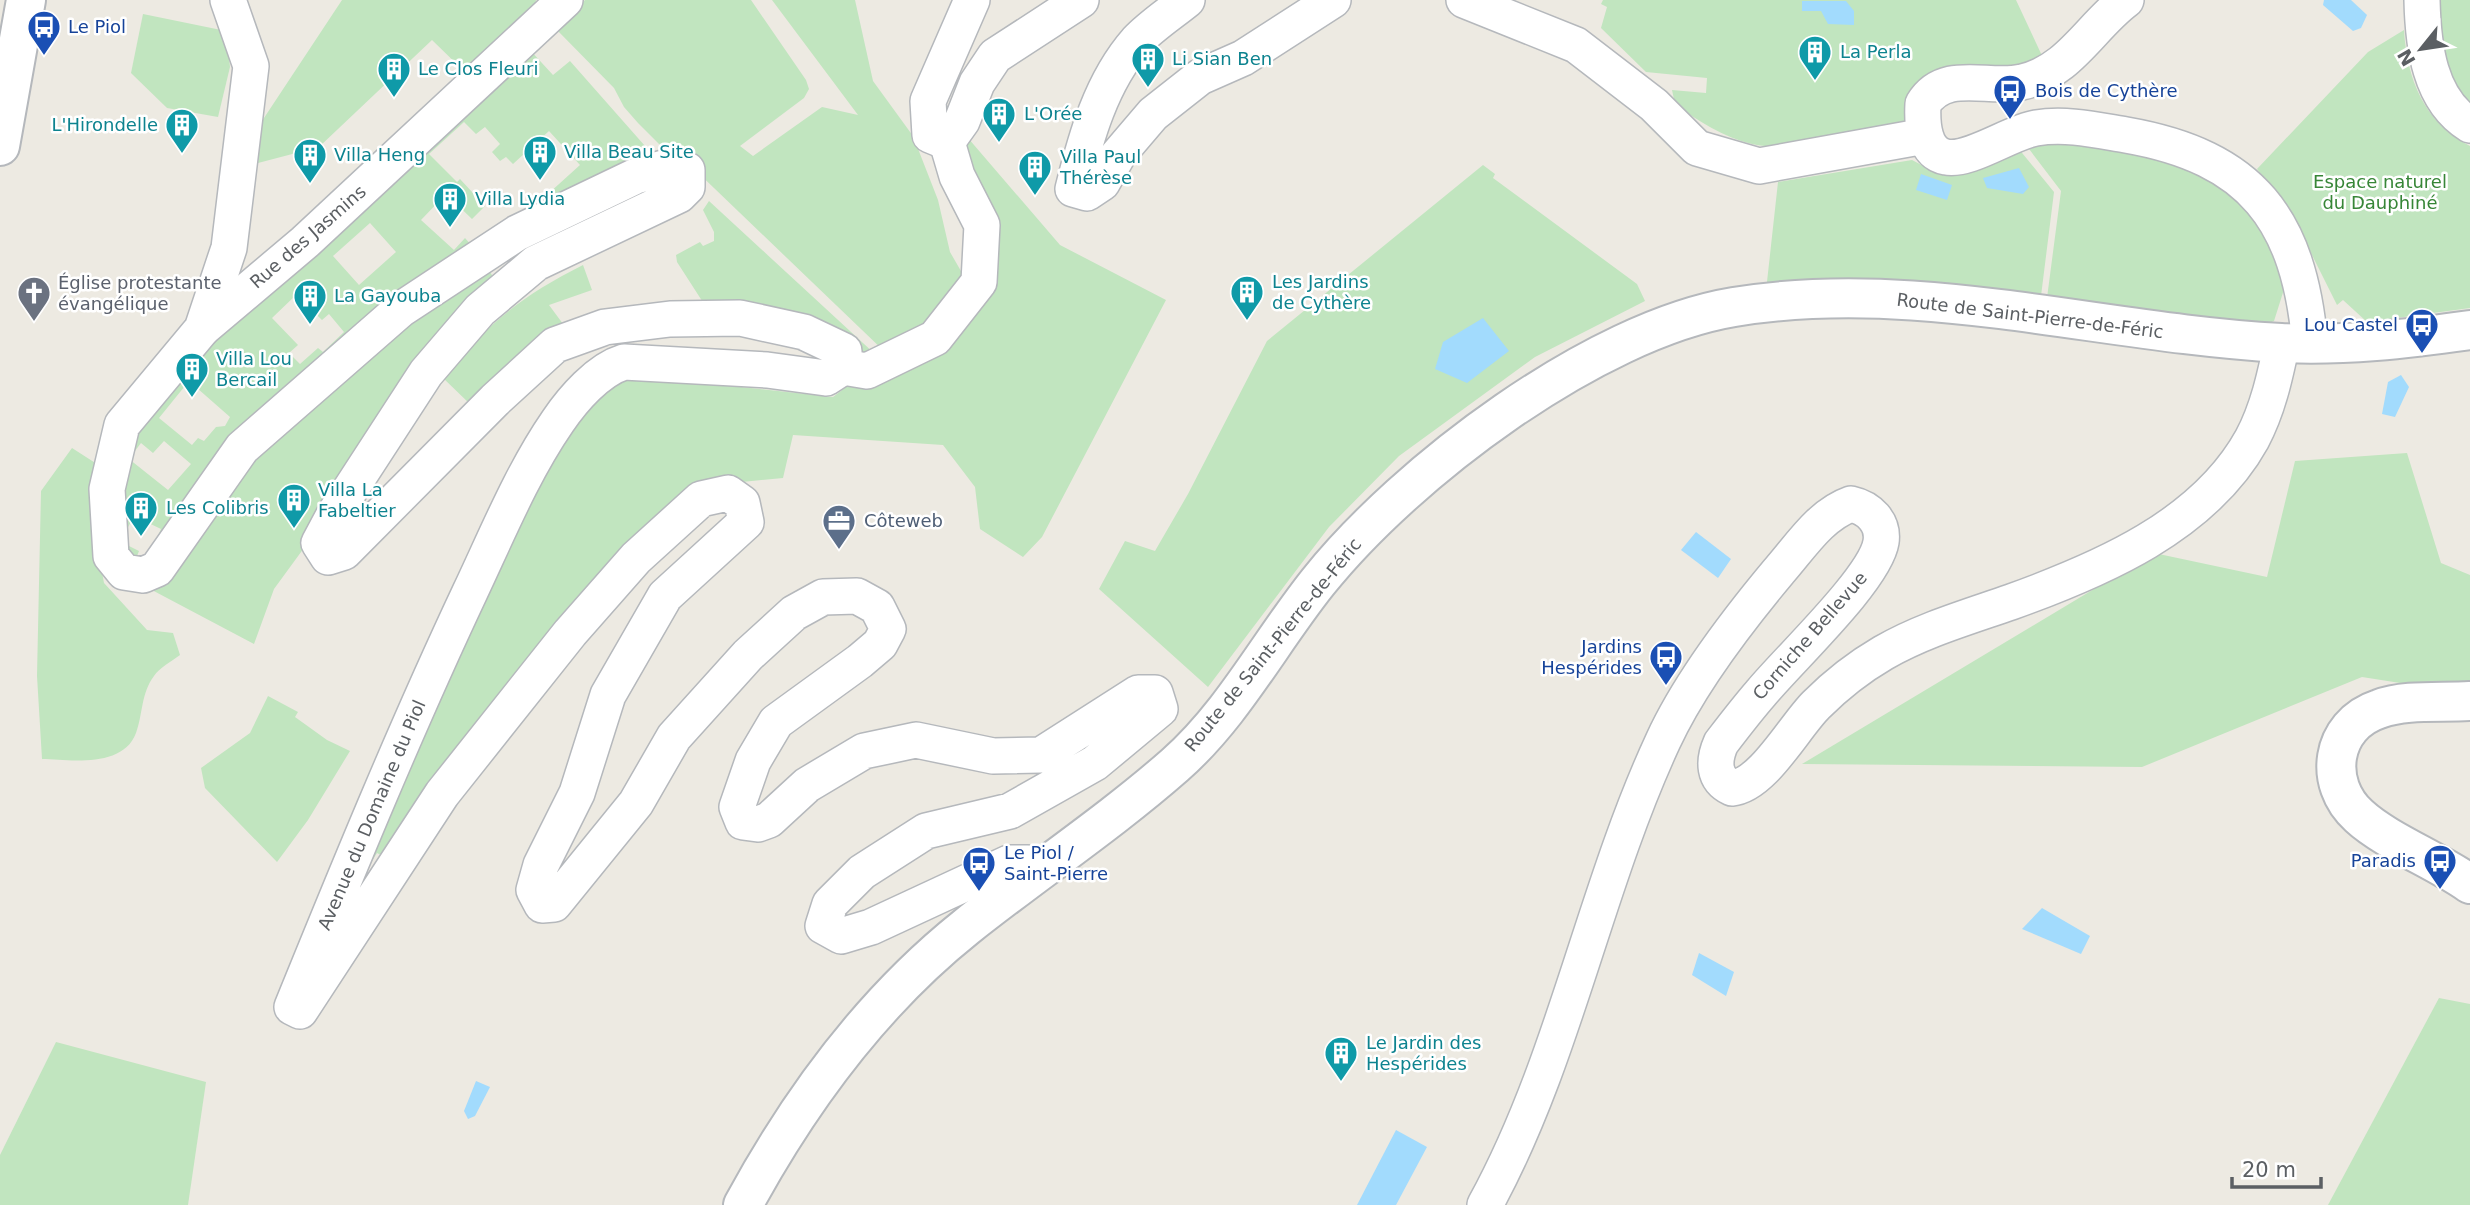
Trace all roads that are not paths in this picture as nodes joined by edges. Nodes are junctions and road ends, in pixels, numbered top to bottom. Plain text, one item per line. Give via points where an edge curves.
1 (26, 0) edge
2 (228, 0) edge
3 (565, 0) edge
4 (972, 0) edge
5 (1081, 0) edge
6 (1187, 0) edge
7 (1332, 0) edge
8 (1464, 0) edge
9 (2126, 0) edge
10 (2422, 0) edge
11 (2470, 125) edge
12 (1925, 136) junction
13 (947, 142) junction
14 (0, 146) edge
15 (202, 329) junction
16 (2470, 330) edge
17 (2296, 343) junction
18 (842, 367) junction
19 (2470, 701) edge
20 (1038, 872) junction
21 (2470, 884) edge
22 (743, 1205) edge
23 (1485, 1205) edge

1 - 14 street
2 - 15 street via 251,66 229,248
3 - 15 street, Rue des Jasmins via 305,242
4 - 13 street via 928,101 930,135
5 - 13 street via 995,57
6 - 7 street via 1138,41 1102,95 1073,189 1087,193 1102,183 1118,155 1153,114 1200,77 1243,58
8 - 12 street via 1576,45 1654,105 1697,148 1759,166
9 - 12 street via 2048,73 2022,83 1956,82 1938,87 1923,104
10 - 11 street via 2431,70 2445,104
12 - 17 street via 1935,152 1948,158 2020,131 2058,125 2140,138 2227,168 2269,208 2299,271
13 - 18 street via 957,176 982,225 979,282 935,338 867,371
15 - 18 street via 122,425 107,489 111,556 124,572 143,575 157,569 242,448 400,310 517,233 636,176 670,166 687,170 687,187 679,195 536,263 480,310 426,373 335,513 319,543 328,557 344,552 555,345 606,327 670,319 740,318 804,332 844,351
16 - 17 street, Route de Saint-Pierre-de-Féric via 2359,343
17 - 20 street, Route de Saint-Pierre-de-Féric via 1926,300 1794,299 1673,321 1538,391 1417,481 1368,526 1320,580 1199,741
17 - 23 street, Corniche Bellevue via 2235,466 2176,522 2052,587 1930,631 1884,653 1816,705 1753,781 1732,788 1716,774 1721,743 1847,596 1878,552 1882,539 1877,520 1865,507 1852,504 1825,518 1753,602 1663,739 1613,865 1526,1119
18 - 20 street, Avenue du Domaine du Piol via 826,378 624,362 607,368 558,420 425,689 292,1007 300,1011 442,794 570,633 636,558 701,499 728,493 742,503 746,522 665,596 608,695 577,793 541,865 534,890 542,905 554,904 588,864 636,803 674,737 748,655 794,613 823,597 857,596 877,607 888,629 880,644 860,662 776,722 753,761 737,807 743,822 769,820 807,785 864,751 916,740 993,755 1041,755 1138,693 1155,693 1160,709 1096,763 1010,811 926,831 862,872 831,904 823,926 841,936 871,927 1009,863 1028,863
19 - 21 street via 2379,709 2358,720 2341,740 2334,761 2336,781 2346,803 2362,819
20 - 22 street, Route de Saint-Pierre-de-Féric via 964,928 853,1038 781,1137

